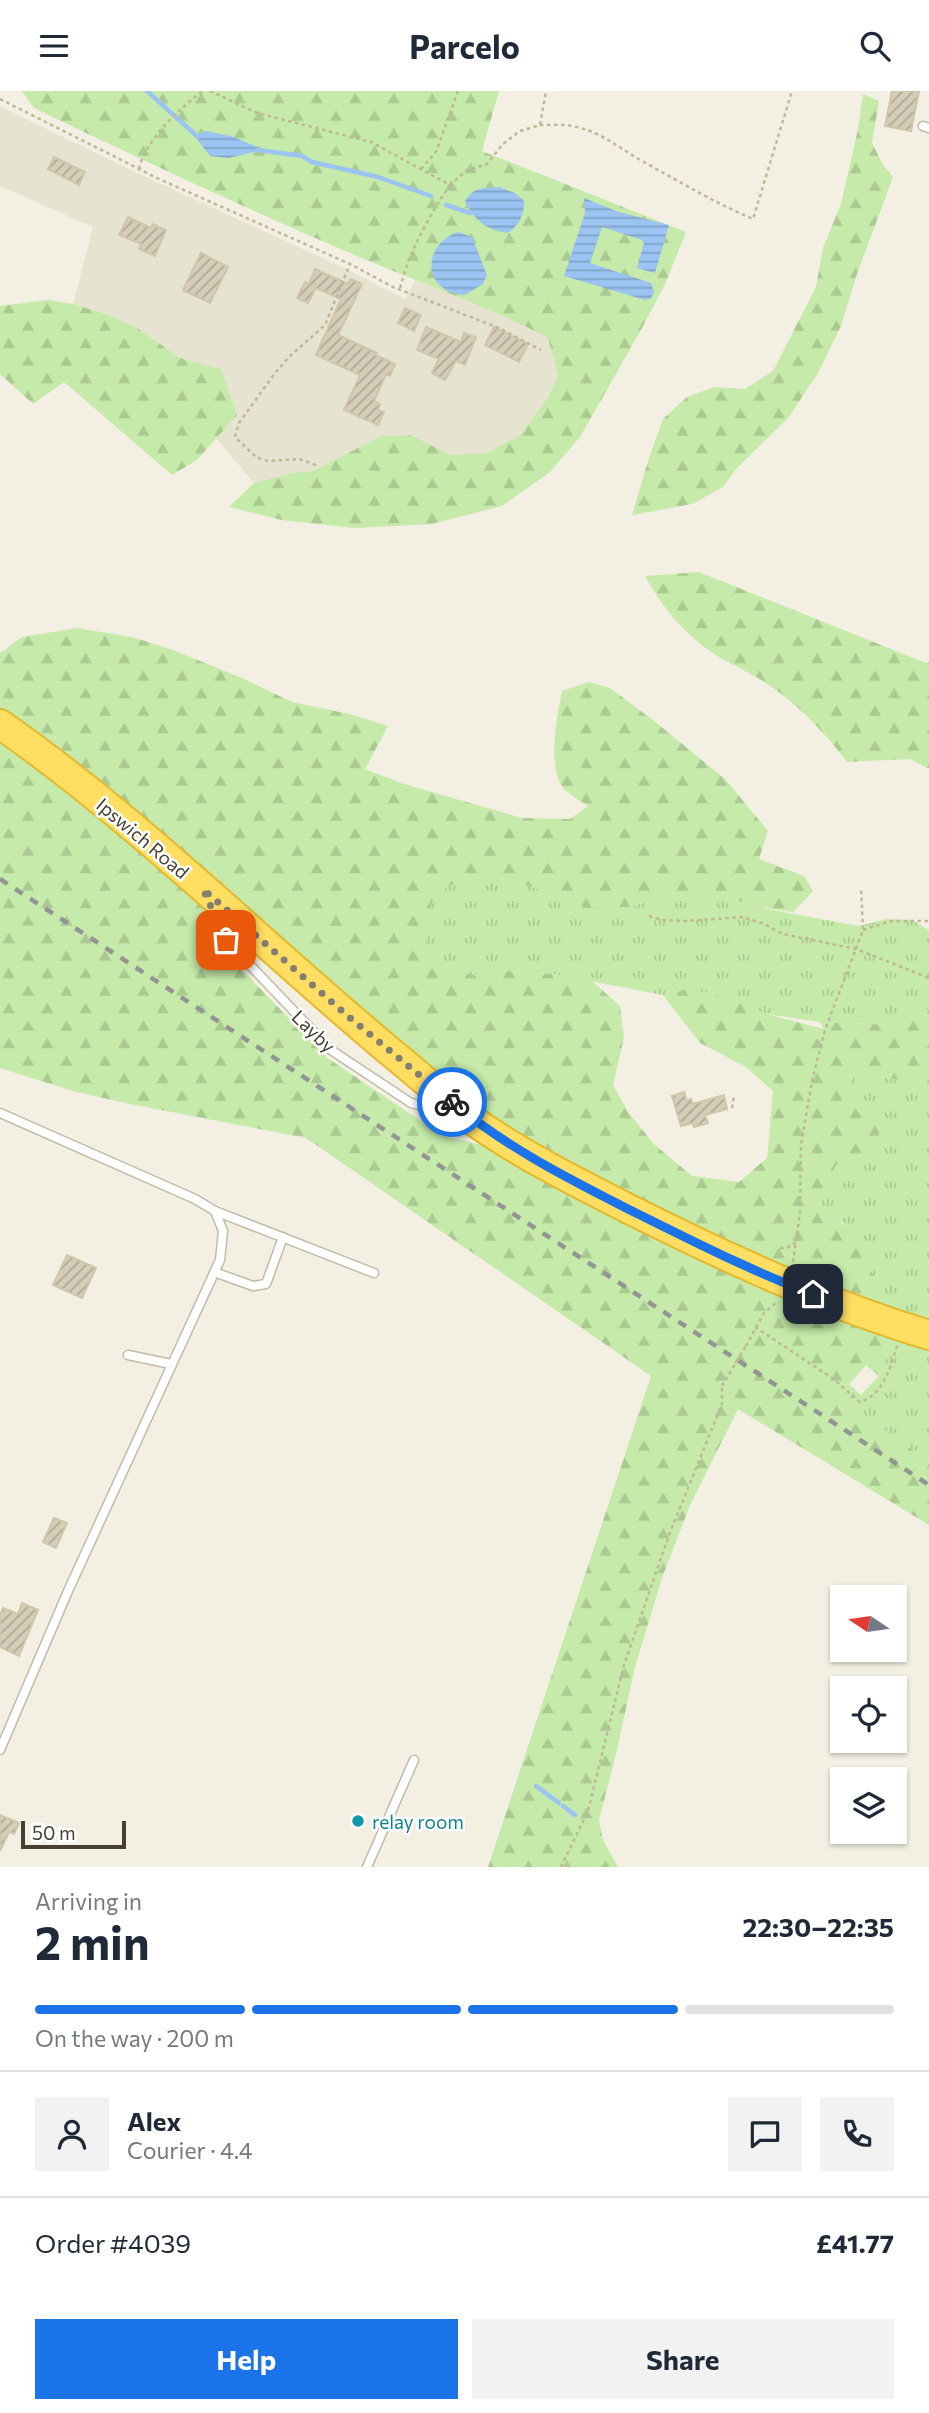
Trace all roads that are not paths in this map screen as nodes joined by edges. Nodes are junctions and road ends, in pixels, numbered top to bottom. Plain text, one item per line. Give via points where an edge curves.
1 (0, 724) edge
2 (0, 1113) edge
3 (215, 1211) junction
4 (283, 1237) junction
5 (214, 1272) junction
6 (374, 1273) dead end
7 (929, 1335) edge
8 (128, 1355) dead end
9 (171, 1364) junction
10 (0, 1750) edge
11 (414, 1760) dead end
12 (367, 1867) edge

1 - 7 highway, Ipswich Road via 83,787 471,1118 521,1152 728,1259 788,1276
2 - 3 lane
3 - 4 lane
3 - 5 lane via 223,1247
4 - 5 lane via 266,1284 253,1286
4 - 6 lane
5 - 9 lane
8 - 9 lane
9 - 10 lane
11 - 12 lane

